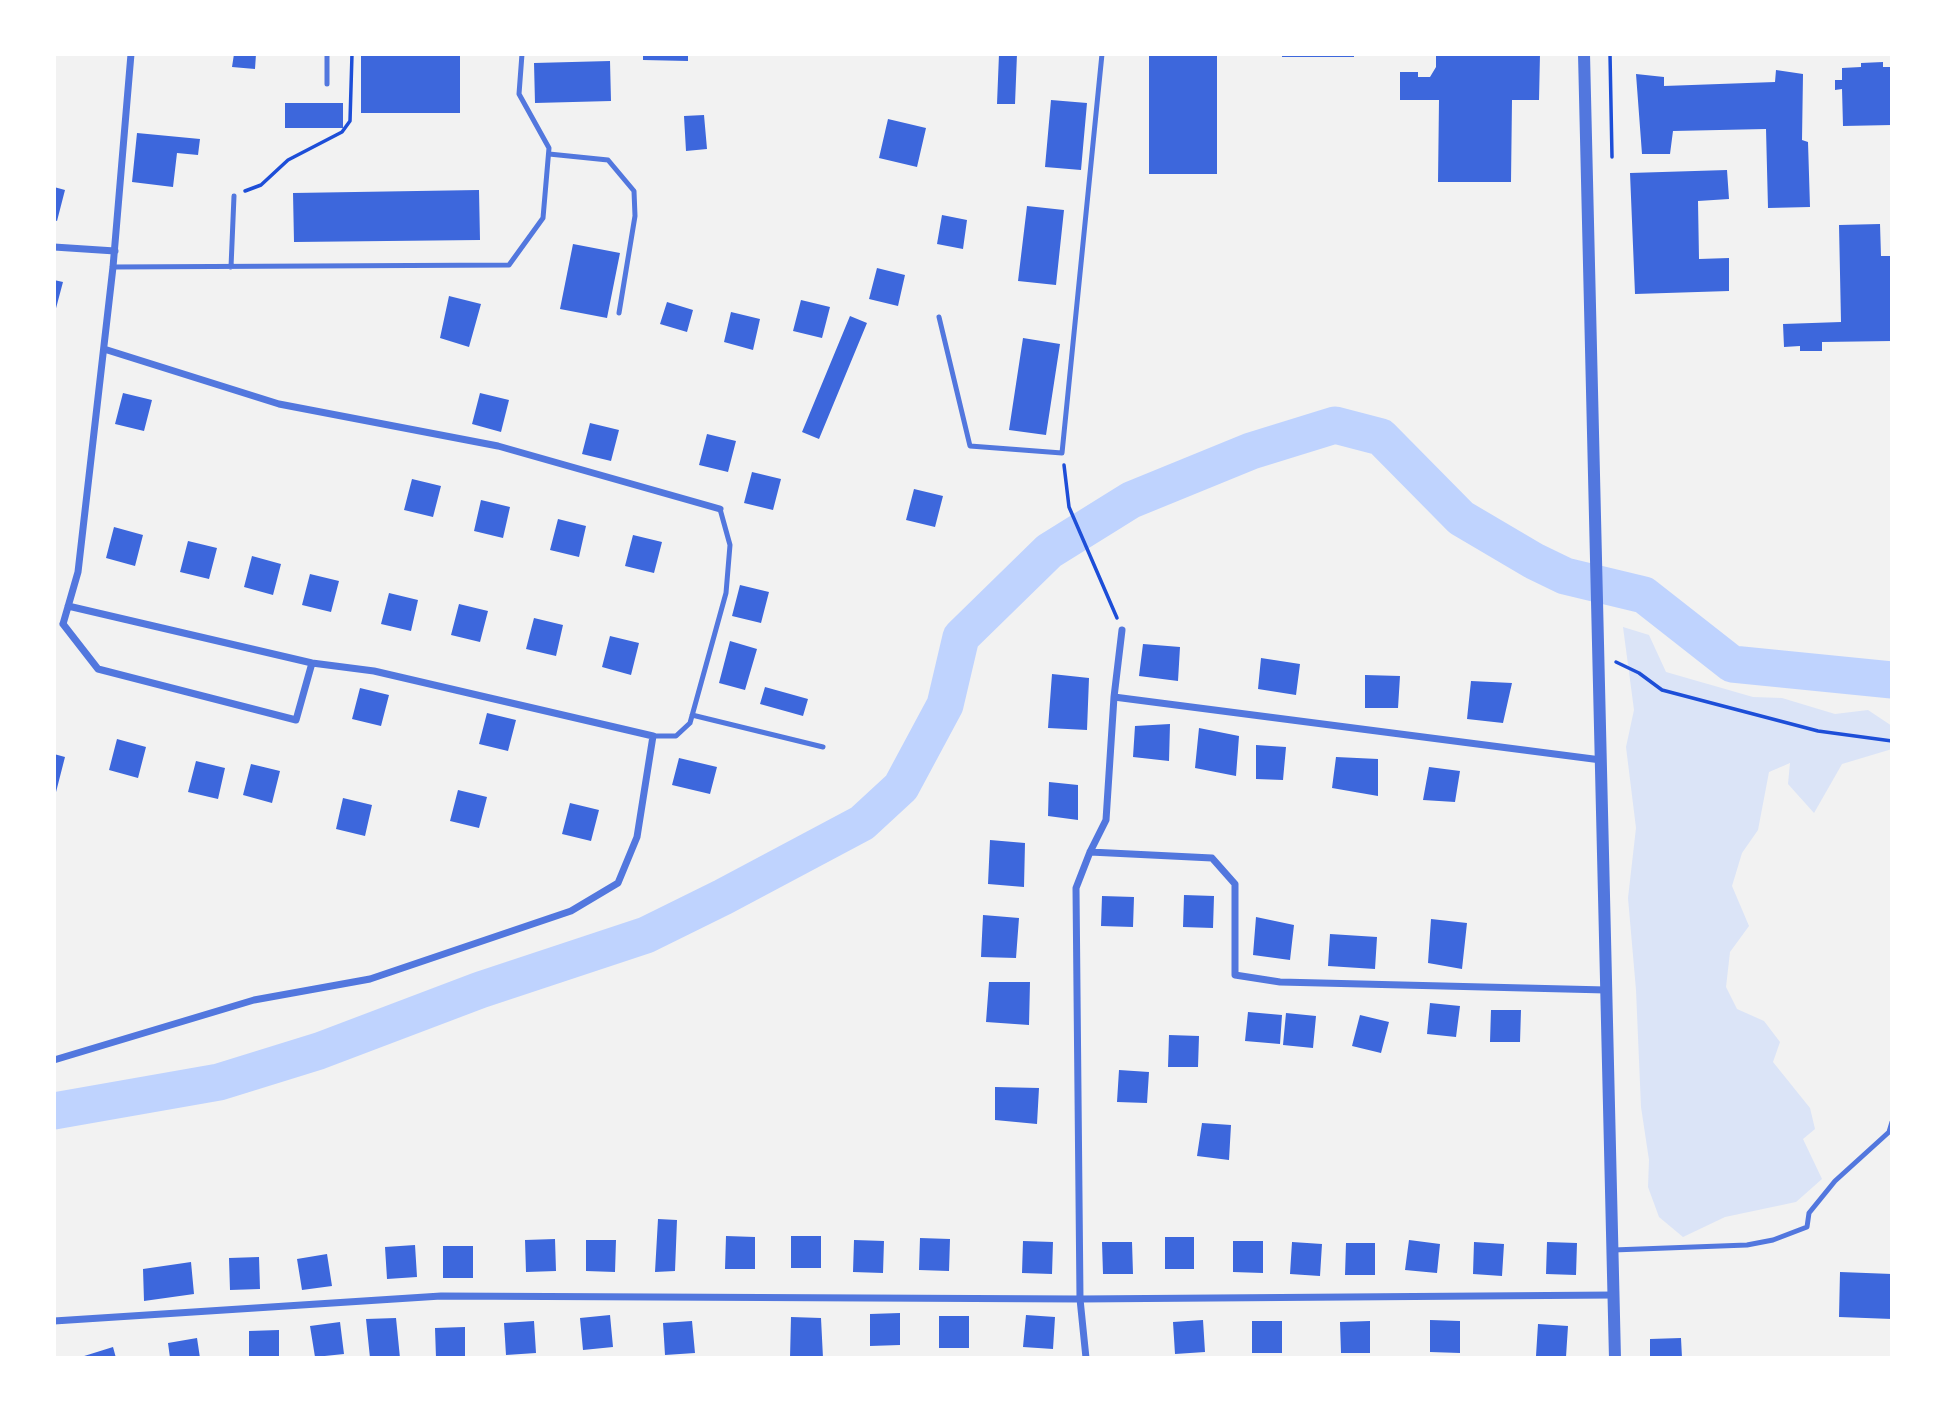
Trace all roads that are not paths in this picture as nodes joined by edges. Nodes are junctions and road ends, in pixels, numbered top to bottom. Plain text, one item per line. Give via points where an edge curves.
1 (131, 54) edge
2 (327, 54) edge
3 (522, 54) edge
4 (1102, 54) edge
5 (1584, 54) edge
6 (327, 84) dead end
7 (549, 154) junction
8 (234, 196) road end
9 (54, 247) edge
10 (115, 251) junction
11 (113, 267) junction
12 (231, 267) junction
13 (619, 313) dead end
14 (939, 317) dead end
15 (104, 349) junction
16 (720, 509) joint
17 (68, 606) junction
18 (54, 621) edge
19 (63, 624) junction
20 (1122, 629) road end
21 (312, 663) junction
22 (1114, 697) junction
23 (692, 715) junction
24 (653, 736) junction
25 (822, 747) dead end
26 (1601, 760) junction
27 (1090, 852) junction
28 (1606, 990) junction
29 (54, 1059) edge
30 (1892, 1122) edge
31 (1612, 1250) junction
32 (1614, 1295) junction
33 (1080, 1299) junction
34 (54, 1321) edge
35 (1086, 1358) edge
36 (1615, 1358) edge

1 - 10 street
2 - 6 lane
3 - 7 lane via 519,94
4 - 14 lane via 1062,453 970,446
5 - 26 street
7 - 12 lane via 542,218 509,265
7 - 13 lane via 608,160 634,191 635,216
8 - 12 lane
9 - 10 street
10 - 11 street
11 - 12 lane
11 - 15 street
15 - 16 street via 279,404 498,446
15 - 17 street via 78,572
16 - 23 lane via 730,545 726,593
17 - 19 street
17 - 21 street
18 - 19 street
19 - 21 street via 98,668 296,720
20 - 22 street
21 - 24 street via 373,671
22 - 26 street
22 - 27 street via 1106,820
23 - 24 lane via 676,736
23 - 25 lane
24 - 29 street via 637,837 618,883 571,911 370,979 254,1000
26 - 28 street
27 - 28 street via 1212,858 1235,884 1235,975 1280,982
27 - 33 street via 1076,888
28 - 31 street
30 - 31 lane via 1889,1132 1835,1181 1809,1213 1807,1227 1747,1245
31 - 32 street
32 - 33 street
32 - 36 street
33 - 34 street via 441,1296
33 - 35 street

